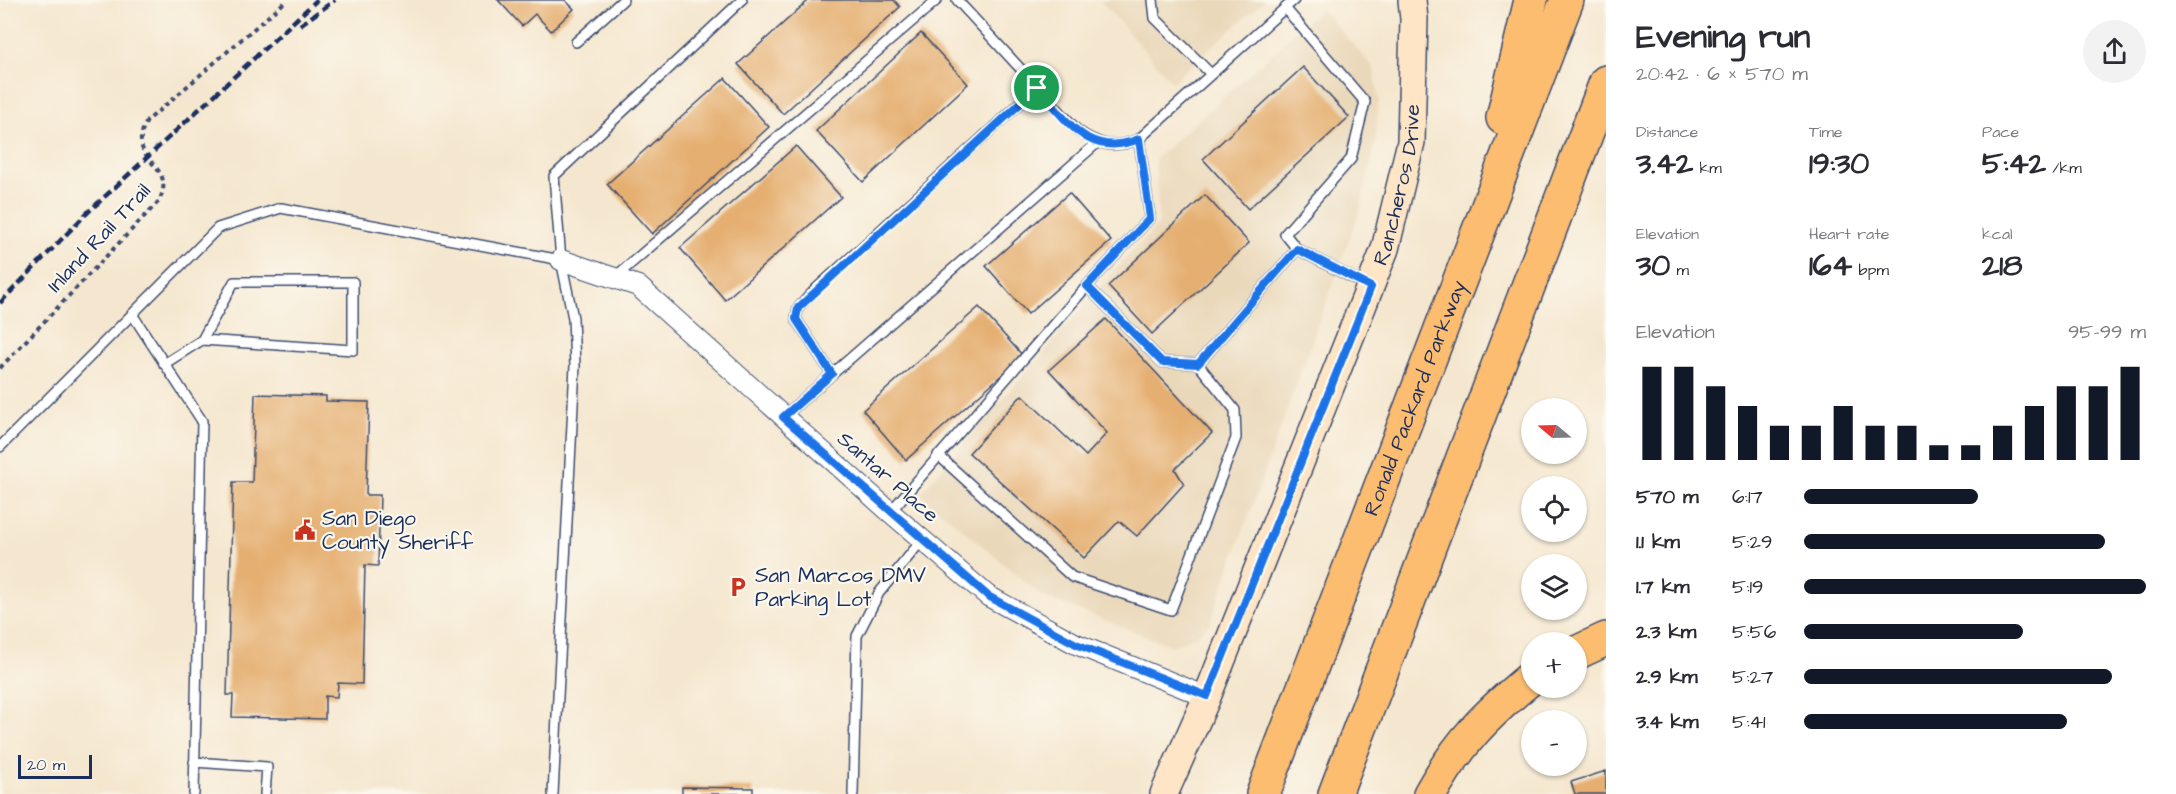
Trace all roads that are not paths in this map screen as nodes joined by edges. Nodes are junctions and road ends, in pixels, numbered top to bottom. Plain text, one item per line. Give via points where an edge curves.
1 (623, 0) edge
2 (742, 0) edge
3 (937, 0) edge
4 (957, 0) edge
5 (1154, 0) edge
6 (1294, 0) edge
7 (1412, 0) edge
8 (1531, 0) edge
9 (1567, 0) edge
10 (1285, 8) junction
11 (576, 42) dead end
12 (1211, 74) junction
13 (1606, 82) edge
14 (1037, 88) junction
15 (1139, 139) junction
16 (1096, 144) junction
17 (1472, 248) junction
18 (1297, 249) junction
19 (561, 260) junction
20 (614, 278) junction
21 (1087, 286) junction
22 (1371, 287) junction
23 (132, 314) junction
24 (202, 340) junction
25 (164, 364) junction
26 (1198, 364) junction
27 (832, 374) junction
28 (783, 417) junction
29 (0, 447) edge
30 (938, 455) junction
31 (890, 512) junction
32 (922, 540) junction
33 (1606, 639) edge
34 (1587, 648) edge
35 (1521, 686) edge
36 (1207, 696) junction
37 (194, 762) junction
38 (194, 794) edge
39 (266, 794) edge
40 (553, 794) edge
41 (853, 794) edge
42 (1164, 794) edge
43 (1263, 794) edge
44 (1335, 794) edge
45 (1430, 794) edge

1 - 11 lane
2 - 19 lane via 554,176
3 - 20 lane
4 - 14 lane
5 - 12 lane via 1155,18
6 - 10 lane
7 - 22 main road, Rancheros Drive via 1411,142 1386,249
8 - 17 highway
9 - 17 highway, Ronald Packard Parkway
10 - 12 lane
10 - 18 lane via 1365,102 1351,159 1285,234
12 - 15 lane
13 - 44 highway
14 - 16 lane
14 - 27 lane via 798,308 796,319
15 - 16 lane via 1124,145
15 - 21 lane via 1150,218
16 - 27 lane
17 - 43 highway, Ronald Packard Parkway
18 - 22 lane
18 - 26 lane
19 - 20 street, Santar Place
19 - 23 lane via 281,208 218,228
19 - 40 lane via 573,318 575,366
20 - 28 street, Santar Place via 638,286
21 - 26 lane via 1162,362
21 - 30 lane
22 - 36 main road, Rancheros Drive
23 - 25 lane
23 - 29 lane
24 - 24 lane via 352,350 353,282 234,282
24 - 25 lane
25 - 37 lane via 202,421
26 - 30 lane via 1235,410 1236,438 1171,610 1072,577
27 - 28 lane
28 - 31 street, Santar Place
30 - 31 lane
31 - 32 street, Santar Place
32 - 36 street, Santar Place via 988,596 1076,644
32 - 41 lane via 879,593 857,636
33 - 34 highway
35 - 45 highway via 1462,741
36 - 42 main road, Rancheros Drive
37 - 38 lane
37 - 39 lane via 267,767

